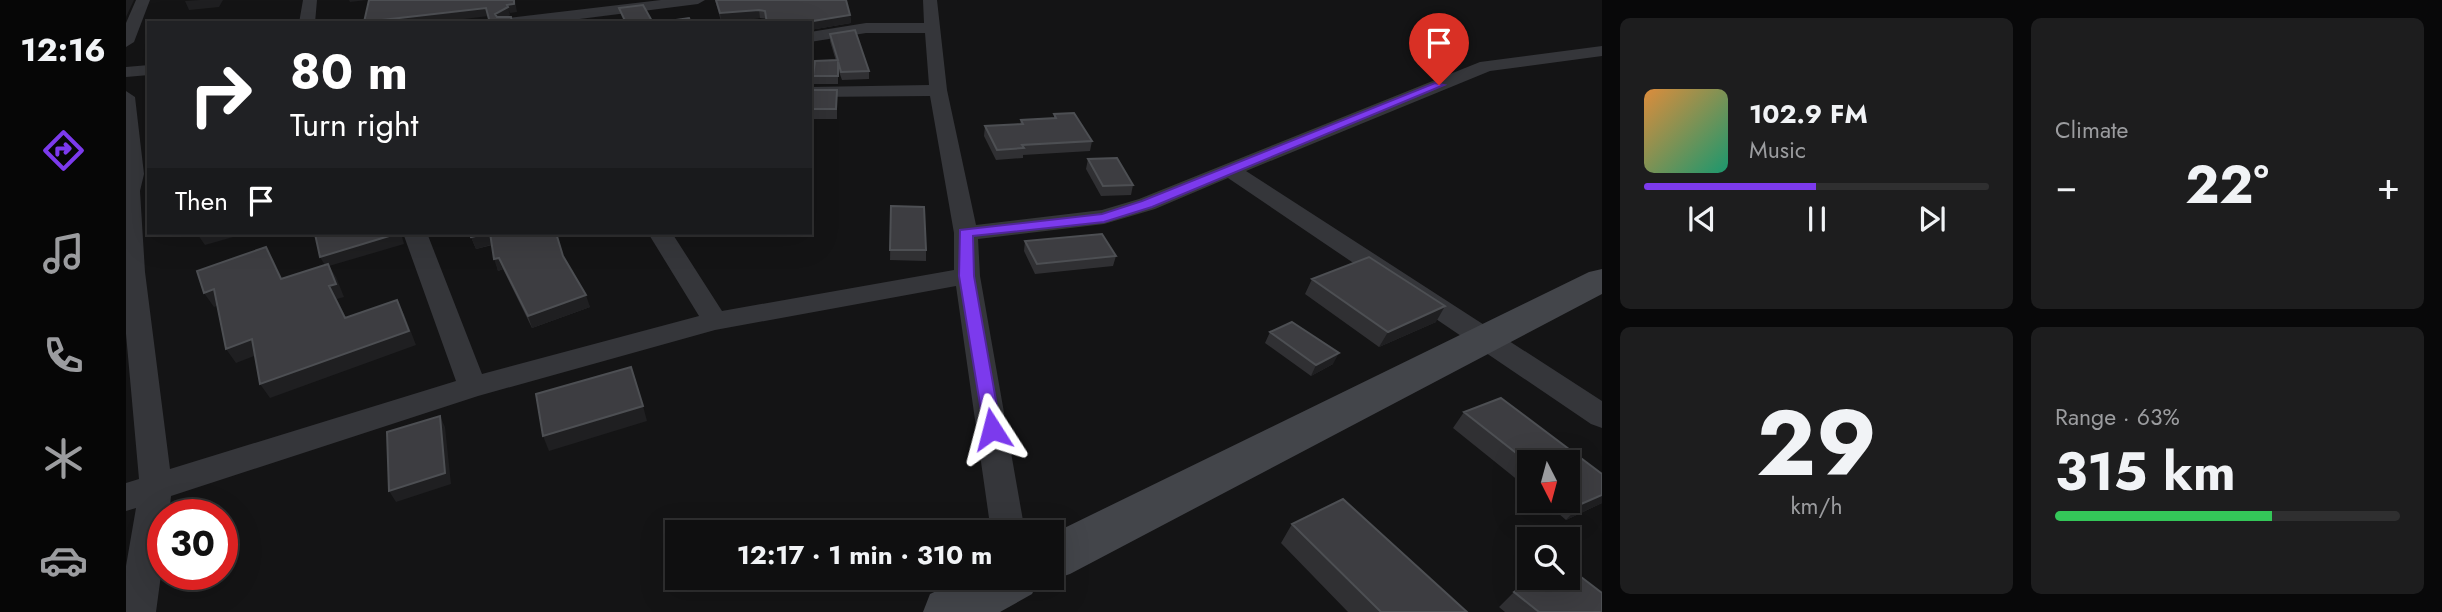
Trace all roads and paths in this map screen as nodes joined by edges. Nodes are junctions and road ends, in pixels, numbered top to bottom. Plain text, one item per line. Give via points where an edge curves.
1 (142, 0) edge
2 (310, 0) edge
3 (554, 0) edge
4 (698, 0) edge
5 (930, 0) edge
6 (556, 17) junction
7 (307, 21) edge
8 (524, 21) edge
9 (932, 28) junction
10 (812, 37) edge
11 (126, 42) edge
12 (1602, 51) edge
13 (147, 69) edge
14 (126, 72) edge
15 (938, 90) junction
16 (812, 92) edge
17 (126, 97) edge
18 (1230, 170) junction
19 (134, 181) edge
20 (965, 233) junction
21 (416, 235) edge
22 (661, 235) edge
23 (129, 273) edge
24 (967, 276) junction
25 (1602, 280) edge
26 (715, 321) junction
27 (1485, 337) junction
28 (473, 387) junction
29 (1602, 416) edge
30 (141, 491) edge
31 (1006, 520) edge
32 (1064, 552) edge
33 (991, 590) edge
34 (137, 612) edge
35 (949, 612) edge

1 - 11 street
2 - 7 street
3 - 6 street
4 - 6 street
5 - 9 street
6 - 8 street
9 - 10 street via 866,28
9 - 15 street
12 - 18 street via 1486,66
13 - 14 street
15 - 16 street
15 - 20 street
17 - 19 street
18 - 20 street via 1104,218
18 - 27 street
19 - 23 street
20 - 24 street
21 - 28 street
22 - 26 street
23 - 30 street
24 - 26 street
24 - 31 street
25 - 27 street
26 - 28 street
27 - 29 street
27 - 32 street
28 - 30 street
30 - 34 street
33 - 35 street

